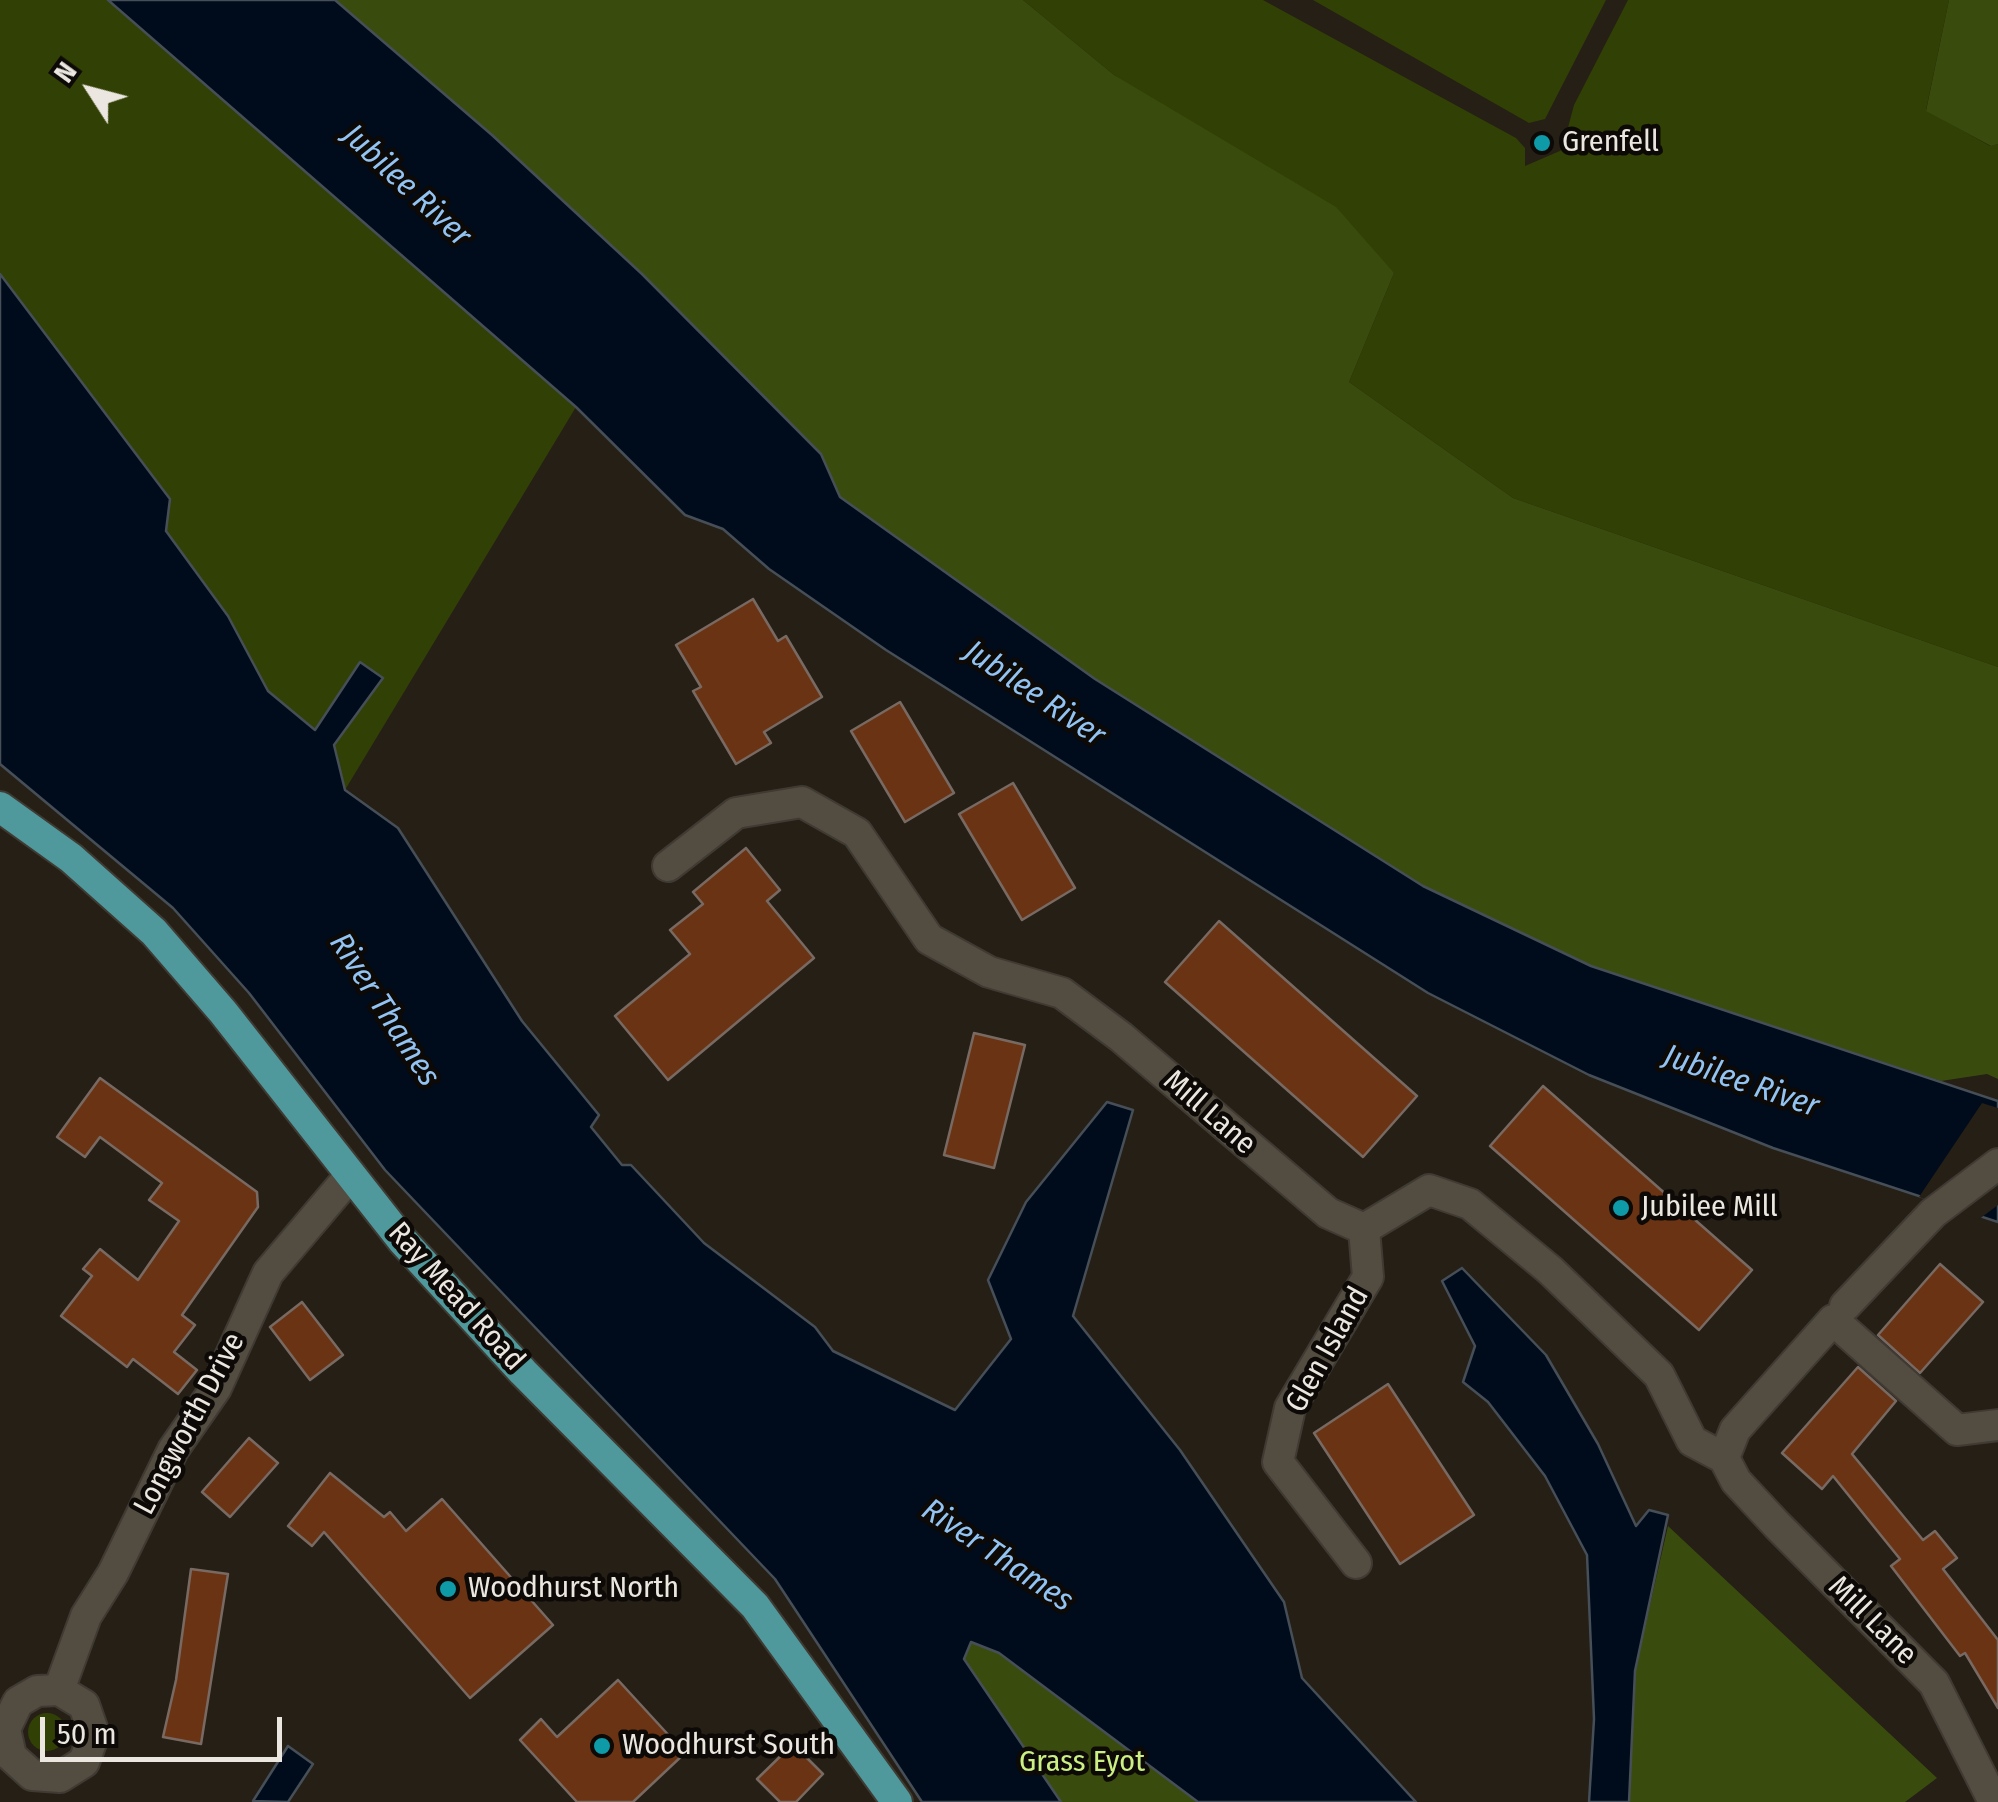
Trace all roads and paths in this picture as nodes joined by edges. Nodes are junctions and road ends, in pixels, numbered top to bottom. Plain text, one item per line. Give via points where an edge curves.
1 (0, 807) edge
2 (668, 866) dead end
3 (1998, 1164) edge
4 (350, 1176) junction
5 (1364, 1229) junction
6 (1839, 1313) junction
7 (1998, 1425) edge
8 (1724, 1458) junction
9 (1356, 1563) dead end
10 (59, 1690) dead end
11 (886, 1797) edge
12 (1994, 1802) edge

1 - 4 main road, Ray Mead Road via 71,858 154,932
2 - 5 street, Mill Lane via 736,813 802,802 858,832 929,940 990,972 1062,993 1328,1214
3 - 6 street via 1933,1213
4 - 10 street, Longworth Drive via 268,1273 216,1388 173,1450 86,1616
4 - 11 main road, Ray Mead Road via 523,1372 785,1642
5 - 8 street, Mill Lane via 1429,1190 1470,1204 1660,1376 1692,1441
5 - 9 street, Glen Island via 1368,1277 1290,1408 1278,1462
6 - 7 street via 1956,1430
6 - 8 street via 1735,1430
8 - 12 street, Mill Lane via 1736,1481 1934,1684

